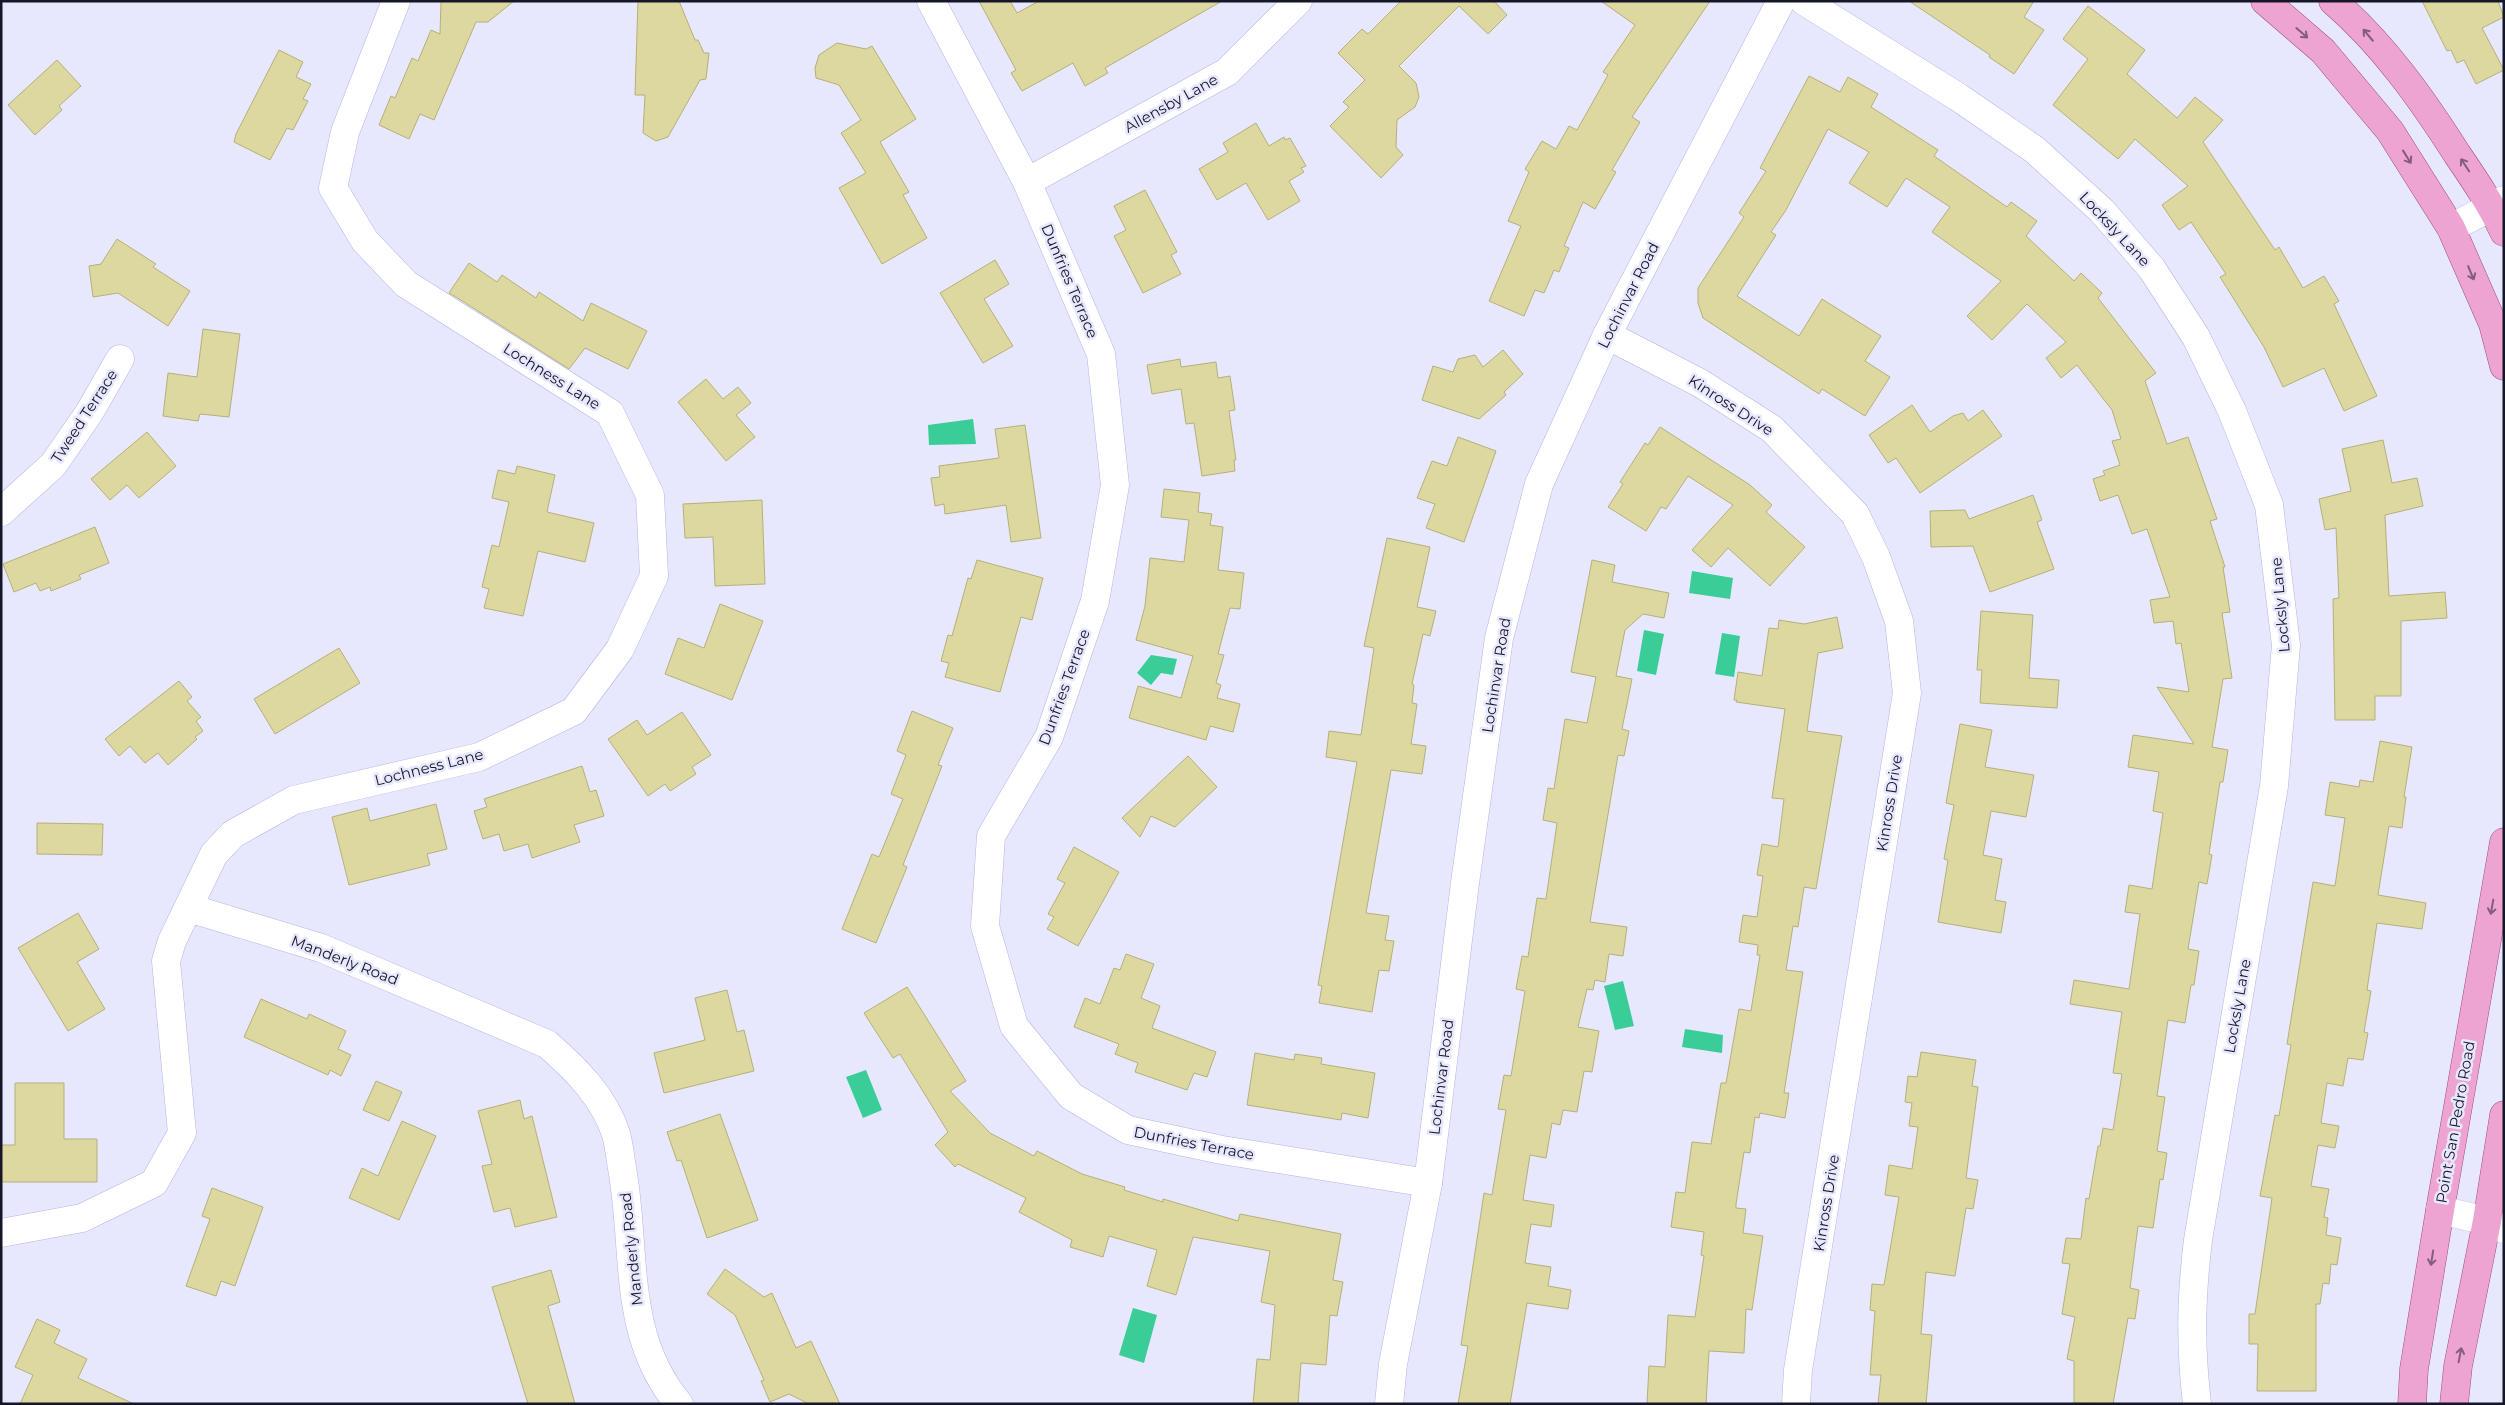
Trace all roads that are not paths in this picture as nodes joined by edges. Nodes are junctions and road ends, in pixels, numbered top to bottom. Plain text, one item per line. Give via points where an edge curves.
1 (396, 1) edge
2 (930, 1) edge
3 (1298, 1) edge
4 (1781, 1) edge
5 (1804, 1) edge
6 (2265, 1) edge
7 (2333, 1) edge
8 (1027, 182) junction
9 (2498, 203) edge
10 (2451, 228) junction
11 (2504, 232) edge
12 (1607, 335) junction
13 (120, 359) dead end
14 (2504, 366) edge
15 (1, 512) edge
16 (2504, 842) edge
17 (189, 908) junction
18 (2504, 1115) edge
19 (1428, 1183) junction
20 (2440, 1210) junction
21 (2495, 1225) edge
22 (1, 1233) edge
23 (679, 1404) edge
24 (1389, 1404) edge
25 (1796, 1404) edge
26 (2197, 1404) edge
27 (2412, 1404) edge
28 (2454, 1404) edge

1 - 17 street, Lochness Lane via 345,132 333,188 366,241 406,284 610,413 650,495 654,576 620,649 574,711 479,757 294,800 226,840 214,854
2 - 8 street, Dunfries Terrace
3 - 8 street, Allensby Lane via 1227,72
4 - 12 street, Lochinvar Road
5 - 26 street, Locksly Lane via 1958,97 2035,150 2102,211 2152,269 2196,337 2232,411 2269,505 2286,654 2274,786 2191,1297
6 -> 10 main road via 2323,51 2390,131
9 -> 7 main road via 2424,102 2355,20
8 - 19 street, Dunfries Terrace via 1101,354 1115,485 1095,601 1049,737 991,836 985,926 1014,1026 1071,1096 1128,1130 1222,1150
9 - 10 street
9 - 11 main road
10 -> 14 main road via 2493,324
12 - 19 street, Lochinvar Road via 1539,484 1499,638
12 - 25 street, Kinross Drive via 1700,383 1772,429 1813,469 1855,514 1876,557 1899,622 1906,693 1798,1370
13 - 15 street, Tweed Terrace via 89,413 53,465
16 -> 20 main road, Point San Pedro Road
17 - 22 street via 166,961 182,1133 154,1183 82,1218
17 - 23 street, Manderly Road via 330,952 548,1044 574,1067 598,1096 616,1134 625,1184 634,1300 643,1340 656,1372
18 - 21 main road
19 - 24 street, Lochinvar Road via 1393,1364
20 - 21 street
20 -> 27 main road, Point San Pedro Road via 2414,1369
28 -> 21 main road via 2458,1366

